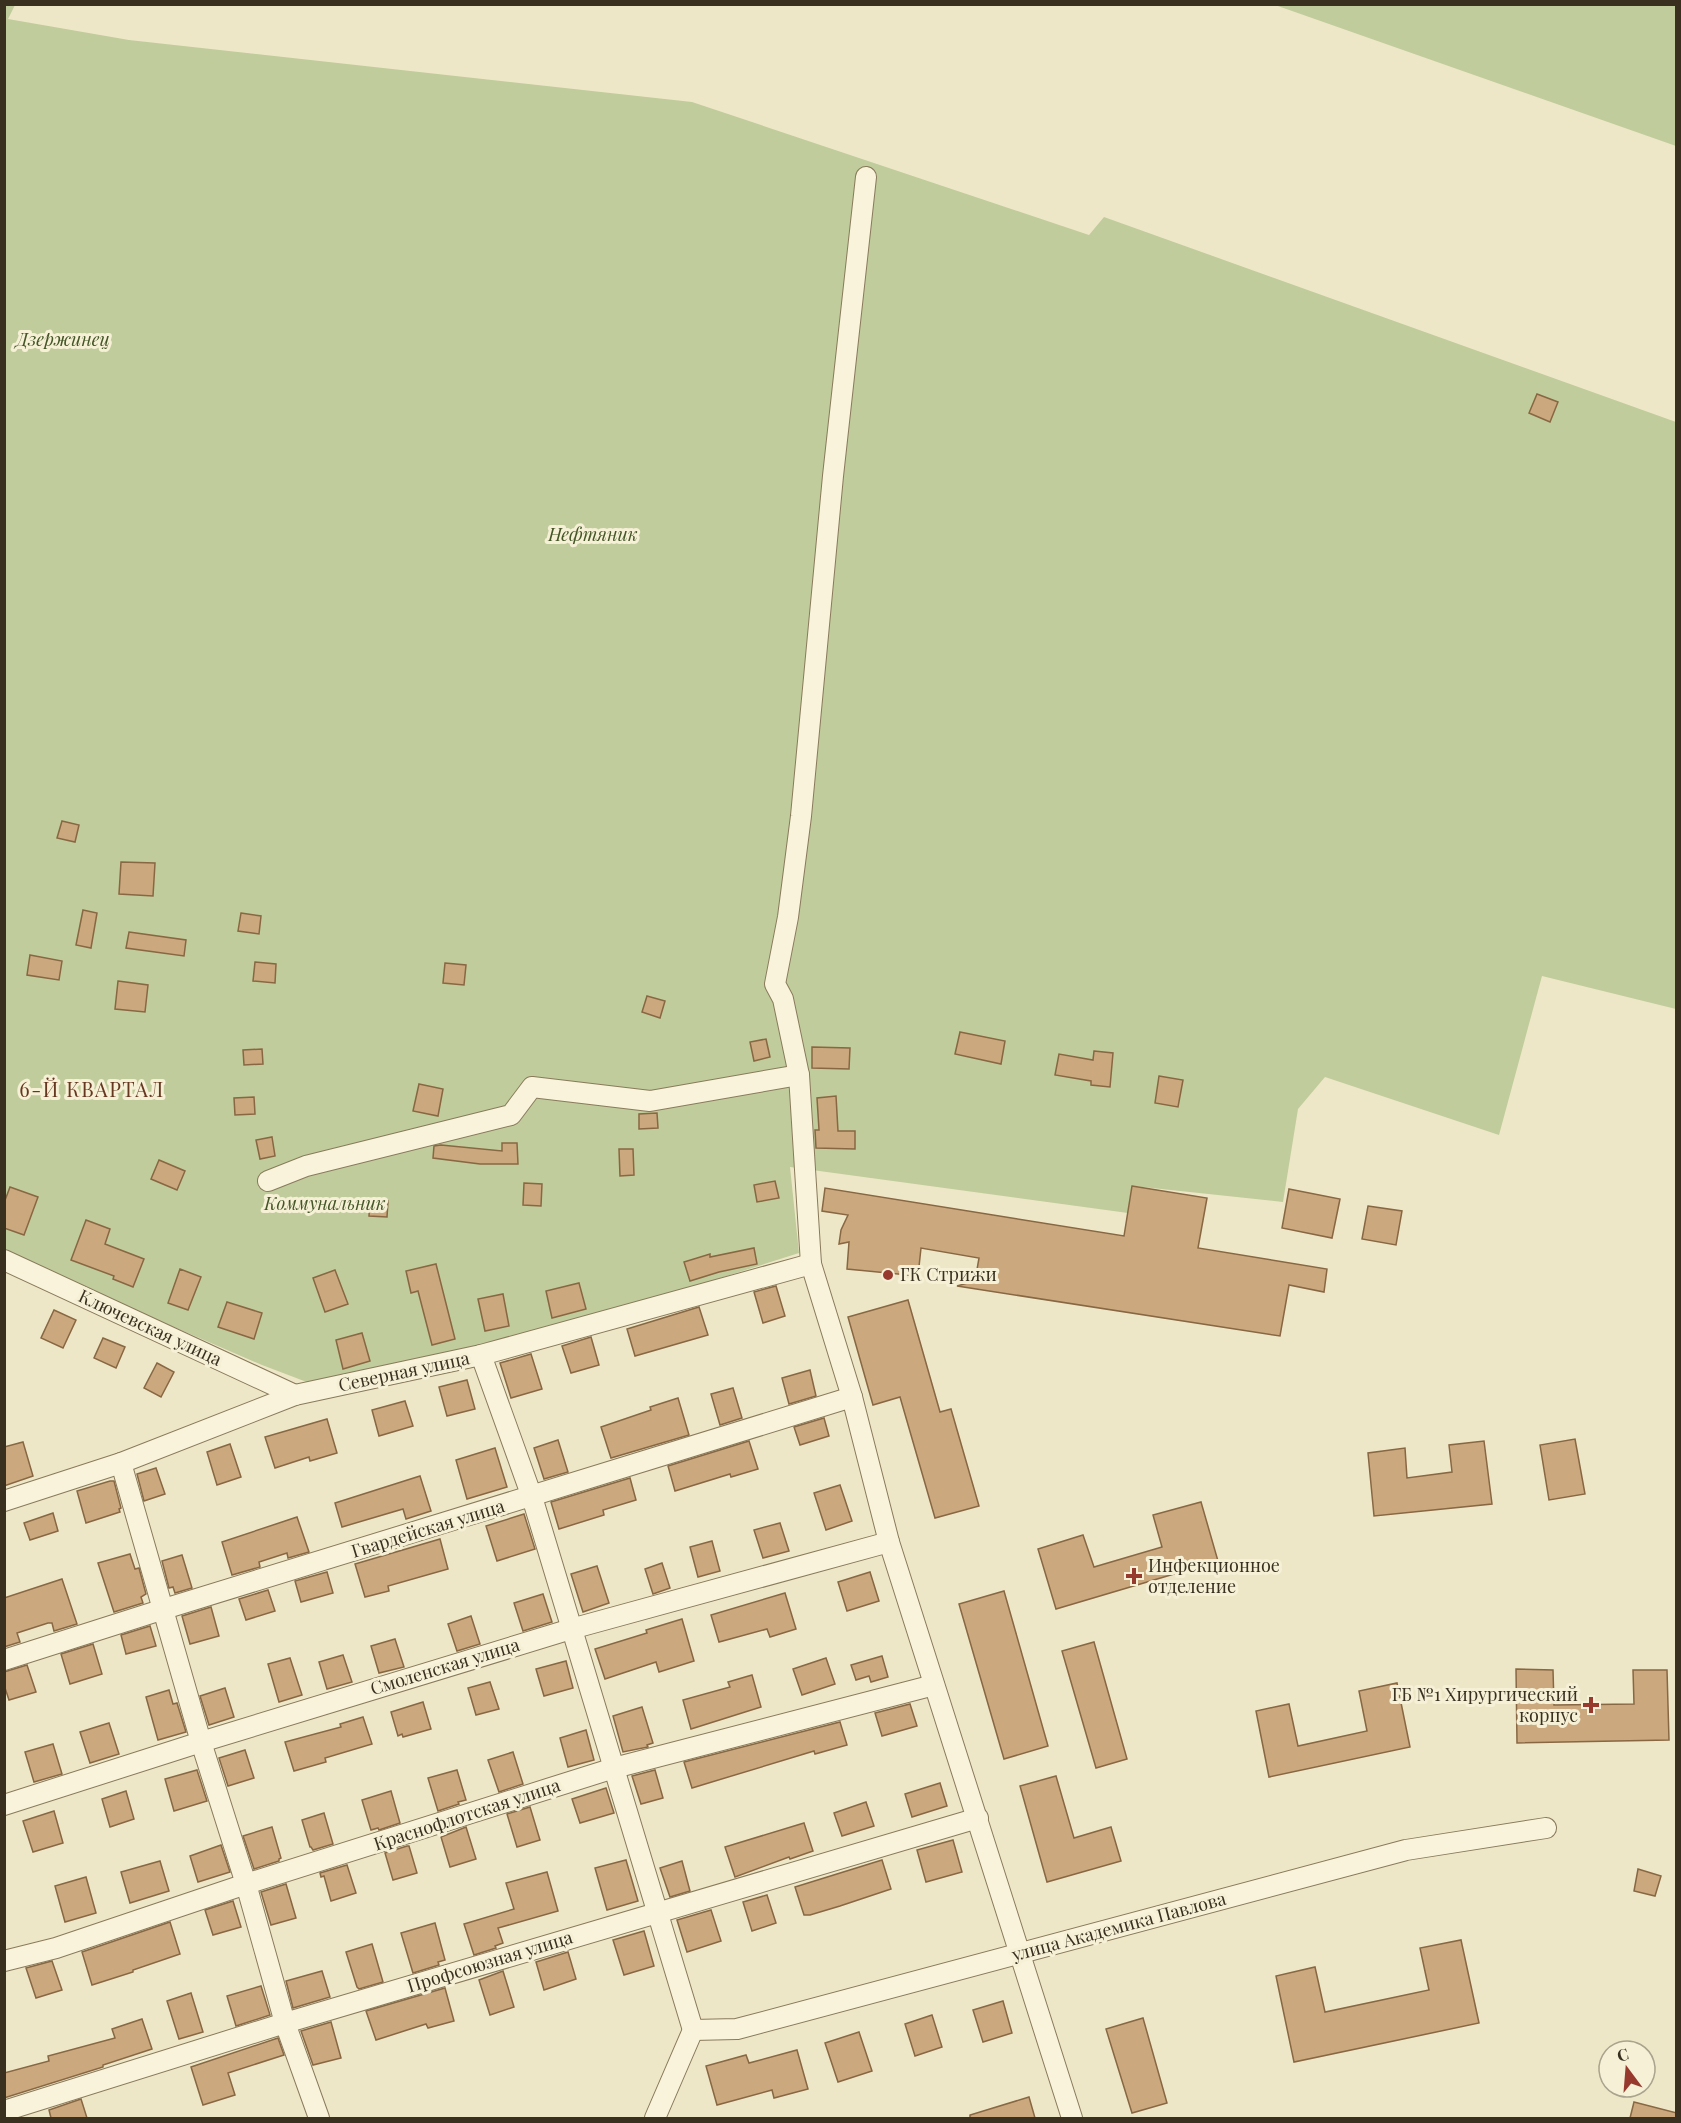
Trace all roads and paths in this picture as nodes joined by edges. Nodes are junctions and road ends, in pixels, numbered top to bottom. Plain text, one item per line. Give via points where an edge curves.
1 (866, 177) dead end
2 (799, 1075) junction
3 (268, 1181) dead end
4 (4, 1260) edge
5 (811, 1264) junction
6 (481, 1355) junction
7 (295, 1395) junction
8 (852, 1397) junction
9 (121, 1462) junction
10 (532, 1497) junction
11 (4, 1500) edge
12 (889, 1542) junction
13 (164, 1609) junction
14 (571, 1629) junction
15 (4, 1660) edge
16 (934, 1685) junction
17 (201, 1742) junction
18 (614, 1768) junction
19 (4, 1805) edge
20 (978, 1818) junction
21 (1546, 1828) dead end
22 (246, 1884) junction
23 (657, 1912) junction
24 (1021, 1953) junction
25 (4, 1961) edge
26 (285, 2023) junction
27 (693, 2030) junction
28 (4, 2110) edge
29 (319, 2118) edge
30 (655, 2118) edge
31 (1072, 2118) edge

1 - 2 street via 801,816 775,984 783,999
2 - 3 street via 650,1101 532,1087 511,1115 306,1166
2 - 5 street
4 - 7 street, Ключевская улица
5 - 6 street, Северная улица
5 - 8 street
6 - 7 street, Северная улица
6 - 10 street
7 - 9 street, Северная улица
8 - 10 street, Гвардейская улица
8 - 12 street
9 - 11 street, Северная улица
9 - 13 street
10 - 13 street, Гвардейская улица
10 - 14 street
12 - 14 street, Смоленская улица
12 - 16 street
13 - 15 street, Гвардейская улица
13 - 17 street
14 - 17 street, Смоленская улица
14 - 18 street
16 - 18 street, Краснофлотская улица
16 - 20 street
17 - 19 street, Смоленская улица
17 - 22 street
18 - 22 street, Краснофлотская улица
18 - 23 street
20 - 23 street, Профсоюзная улица
20 - 24 street
21 - 24 street, улица Академика Павлова via 1406,1850
22 - 25 street, Краснофлотская улица via 56,1948
22 - 26 street
23 - 26 street, Профсоюзная улица
23 - 27 street
24 - 27 street, улица Академика Павлова via 737,2029
24 - 31 street
26 - 28 street, Профсоюзная улица
26 - 29 street
27 - 30 street

